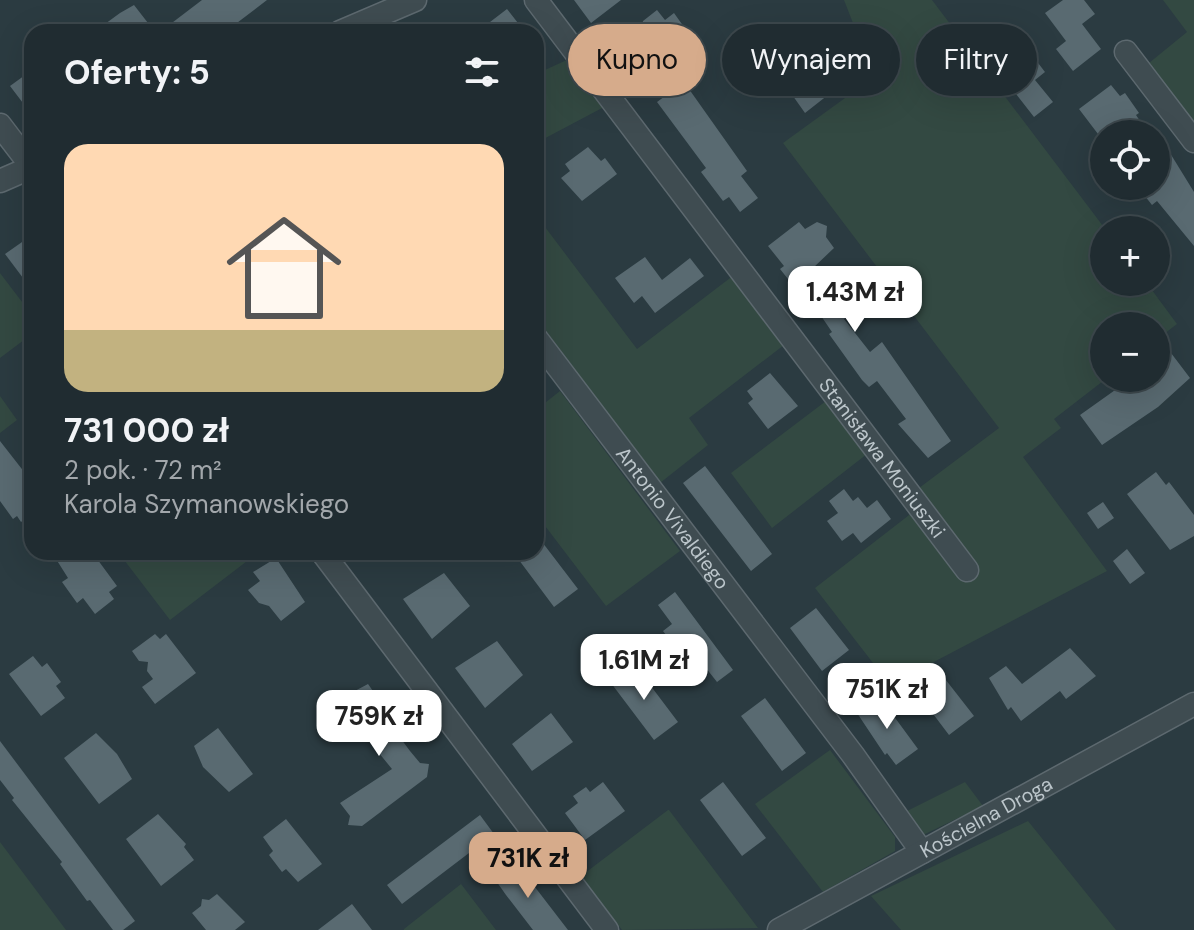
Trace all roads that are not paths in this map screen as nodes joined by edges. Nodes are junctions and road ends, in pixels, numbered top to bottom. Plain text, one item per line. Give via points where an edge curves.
1 (415, 0) edge
2 (536, 0) edge
3 (359, 24) edge
4 (1126, 52) dead end
5 (0, 125) edge
6 (1194, 141) edge
7 (24, 156) edge
8 (24, 170) edge
9 (0, 181) edge
10 (544, 349) edge
11 (328, 560) edge
12 (967, 570) dead end
13 (1194, 704) edge
14 (922, 852) junction
15 (607, 930) edge
16 (779, 930) edge

1 - 3 street
2 - 12 street, Stanisława Moniuszki
4 - 6 street
5 - 7 street
8 - 9 street
10 - 14 street, Antonio Vivaldiego
11 - 15 street
13 - 14 street, Kościelna Droga
14 - 16 street, Kościelna Droga

